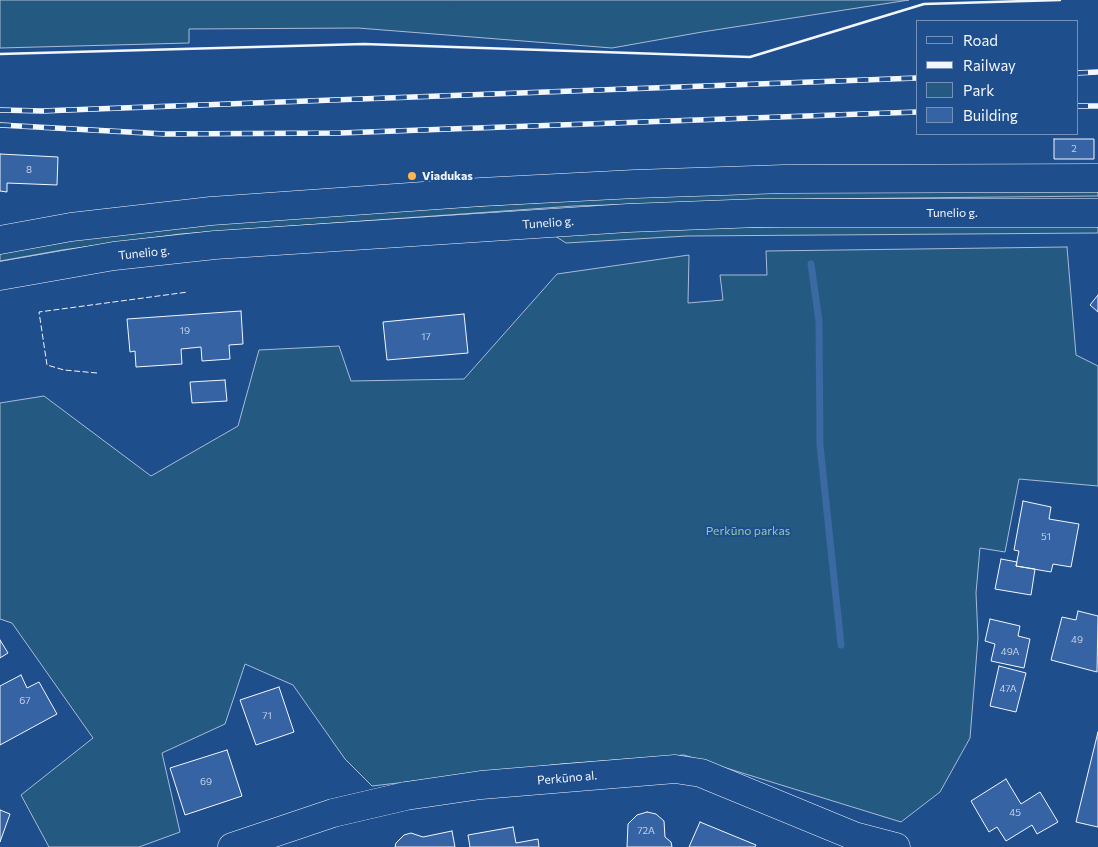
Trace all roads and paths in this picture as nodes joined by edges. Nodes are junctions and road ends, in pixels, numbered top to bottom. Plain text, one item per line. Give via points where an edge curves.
1 (1098, 178) edge
2 (1098, 213) edge
3 (0, 240) edge
4 (0, 276) edge
5 (232, 847) edge
6 (896, 847) edge

1 - 3 main road via 784,180 482,192 211,210 71,227
2 - 4 main road, Tunelio g. via 758,213 628,218 215,245 114,256
5 - 6 main road, Perkūno al. via 333,813 406,796 481,785 675,769 701,773 854,836

